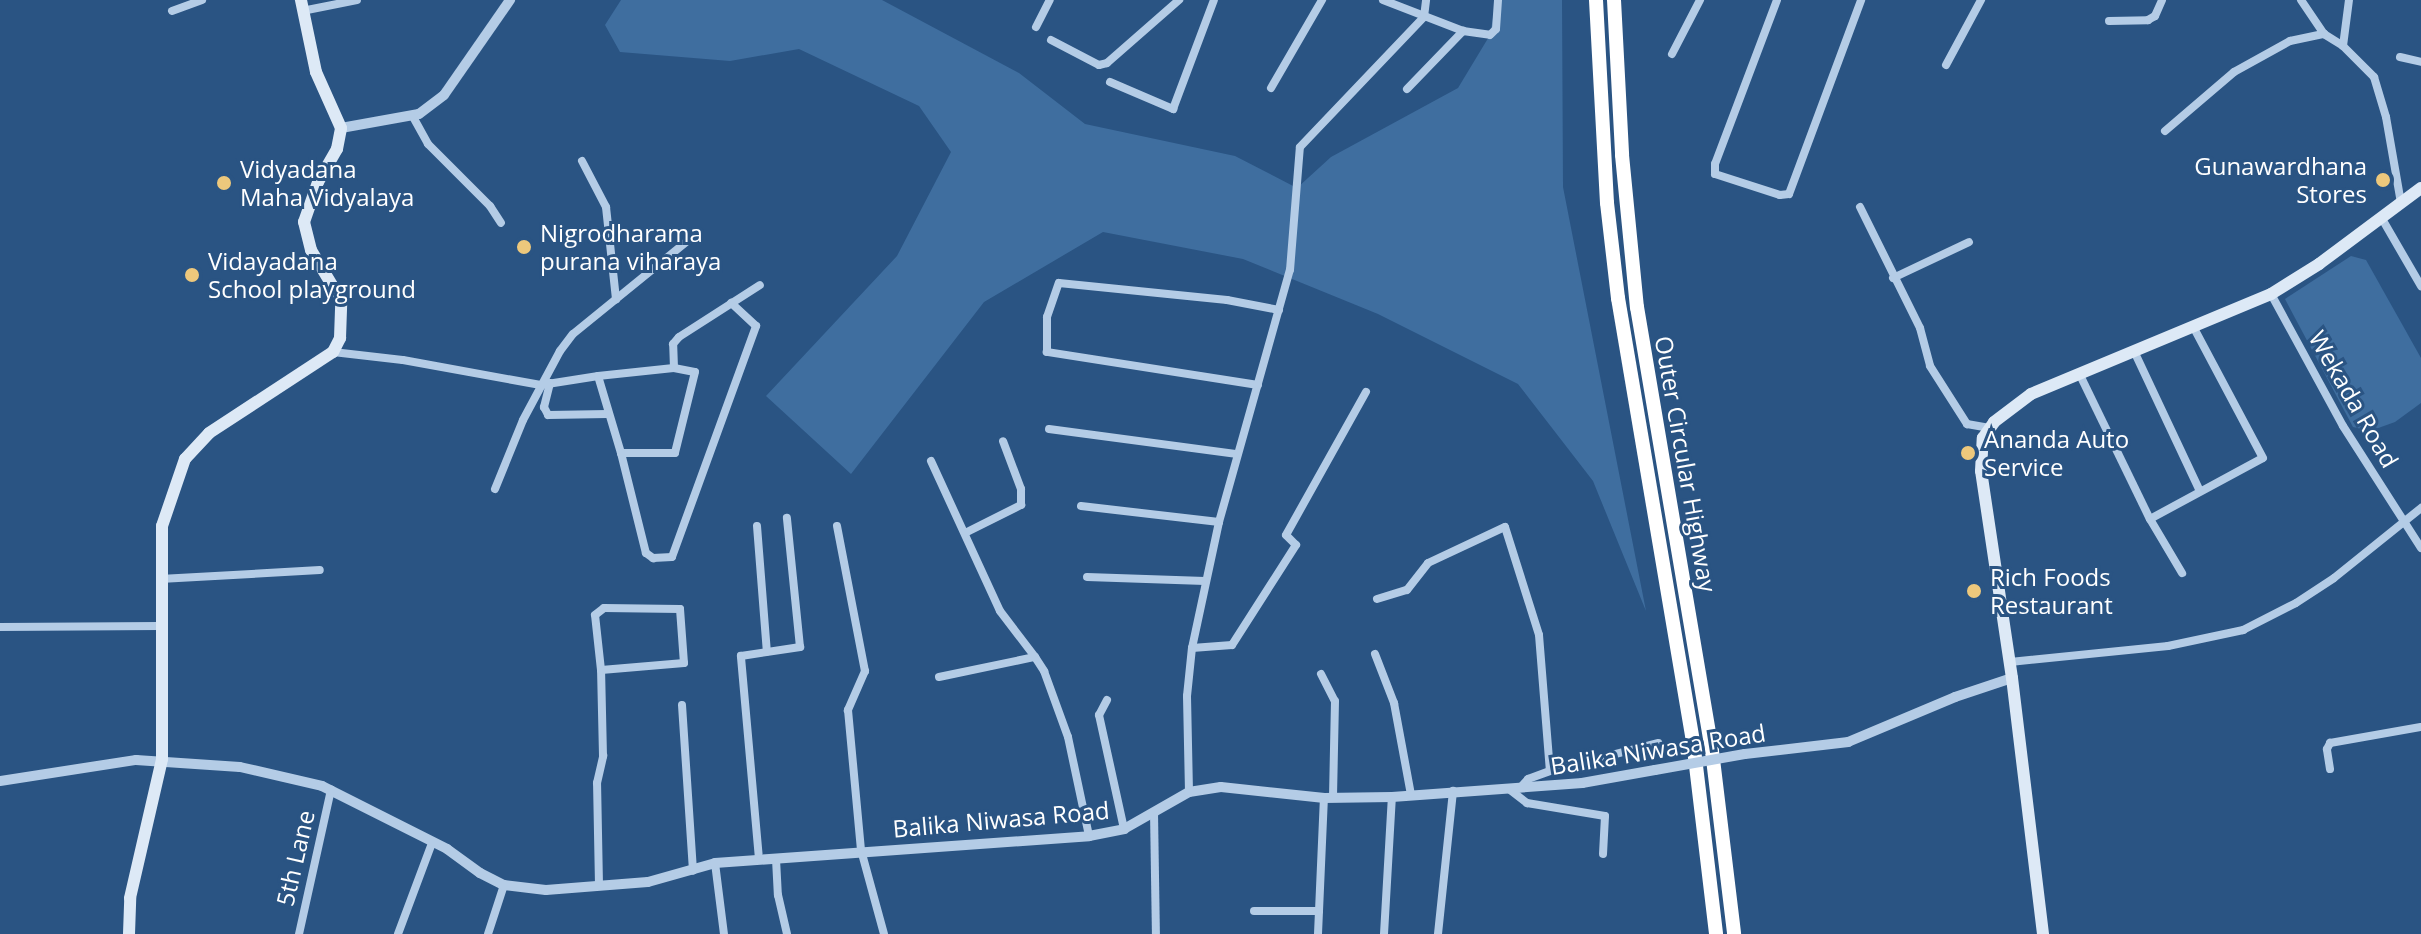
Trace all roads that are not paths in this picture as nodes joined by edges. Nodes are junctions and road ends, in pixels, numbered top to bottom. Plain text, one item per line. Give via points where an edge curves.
1 (202, 0) edge
2 (357, 0) edge
3 (510, 0) edge
4 (1050, 0) edge
5 (1179, 0) edge
6 (1214, 0) edge
7 (1322, 0) edge
8 (1383, 0) edge
9 (1426, 0) edge
10 (1498, 0) edge
11 (1596, 0) edge
12 (1614, 0) edge
13 (1700, 0) edge
14 (1777, 0) edge
15 (1861, 0) edge
16 (1981, 0) edge
17 (2162, 0) edge
18 (2301, 0) edge
19 (2349, 0) edge
20 (302, 6) edge
21 (172, 11) dead end
22 (1424, 17) junction
23 (2109, 21) dead end
24 (1036, 27) dead end
25 (1463, 31) junction
26 (2324, 34) junction
27 (1051, 40) dead end
28 (2343, 46) junction
29 (1672, 54) dead end
30 (2400, 57) dead end
31 (2421, 62) edge
32 (1946, 65) dead end
33 (1110, 82) dead end
34 (1271, 88) dead end
35 (1407, 89) dead end
36 (412, 115) junction
37 (341, 128) junction
38 (2165, 131) dead end
39 (582, 161) dead end
40 (2421, 188) edge
41 (2401, 203) junction
42 (1860, 207) dead end
43 (2381, 217) junction
44 (501, 223) dead end
45 (696, 234) dead end
46 (1969, 242) dead end
47 (2418, 272) edge
48 (1893, 278) junction
49 (760, 285) dead end
50 (2421, 286) edge
51 (2271, 294) junction
52 (616, 299) junction
53 (731, 303) junction
54 (1279, 310) junction
55 (2194, 328) junction
56 (2134, 351) junction
57 (333, 352) junction
58 (674, 368) junction
59 (2079, 373) junction
60 (598, 376) junction
61 (546, 384) junction
62 (1258, 385) junction
63 (1366, 392) dead end
64 (608, 414) junction
65 (1990, 428) junction
66 (1049, 429) dead end
67 (1003, 441) dead end
68 (621, 453) junction
69 (1237, 454) junction
70 (931, 461) dead end
71 (495, 489) dead end
72 (2200, 491) junction
73 (1081, 506) dead end
74 (2421, 508) edge
75 (787, 518) dead end
76 (2150, 519) junction
77 (1219, 522) junction
78 (2404, 522) junction
79 (757, 526) dead end
80 (837, 526) dead end
81 (965, 533) junction
82 (2421, 548) edge
83 (320, 570) dead end
84 (2182, 573) dead end
85 (1087, 577) dead end
86 (160, 579) junction
87 (1205, 581) junction
88 (1377, 599) dead end
89 (160, 626) junction
90 (0, 627) edge
91 (1192, 648) junction
92 (767, 652) junction
93 (1375, 654) dead end
94 (1035, 657) junction
95 (2010, 662) junction
96 (601, 670) junction
97 (1321, 674) dead end
98 (939, 677) dead end
99 (2012, 678) junction
100 (1107, 700) dead end
101 (682, 705) dead end
102 (2421, 727) edge
103 (1658, 743) dead end
104 (162, 759) junction
105 (2330, 769) dead end
106 (1550, 771) junction
107 (0, 781) edge
108 (1514, 789) junction
109 (331, 790) junction
110 (1453, 791) junction
111 (1189, 792) junction
112 (1411, 795) junction
113 (1392, 797) junction
114 (1328, 798) junction
115 (1154, 812) junction
116 (1124, 829) junction
117 (1089, 836) junction
118 (432, 843) junction
119 (861, 850) junction
120 (1603, 854) dead end
121 (759, 859) junction
122 (776, 859) junction
123 (715, 863) junction
124 (693, 871) junction
125 (504, 885) junction
126 (599, 885) junction
127 (1254, 911) dead end
128 (1319, 911) junction
129 (129, 934) edge
130 (299, 934) edge
131 (398, 934) edge
132 (488, 934) edge
133 (724, 934) edge
134 (787, 934) edge
135 (884, 934) edge
136 (1156, 934) edge
137 (1318, 934) edge
138 (1384, 934) edge
139 (1438, 934) edge
140 (1716, 934) edge
141 (1734, 934) edge
142 (2043, 934) edge

1 - 21 street
2 - 20 street
3 - 36 street via 444,95
4 - 24 street
5 - 27 street via 1107,63 1099,65
6 - 33 street via 1173,109
7 - 34 street
8 - 22 street
9 - 22 street
10 - 25 street via 1496,29 1490,35
11 - 140 highway, Outer Circular Highway via 1618,298 1694,749
12 - 141 highway, Outer Circular Highway via 1637,307 1712,751
13 - 29 street
14 - 15 street via 1715,174 1780,195 1789,194
16 - 32 street
17 - 23 street via 2148,20
18 - 26 street
19 - 28 street
20 - 37 main road via 316,72
22 - 25 street
22 - 54 street via 1300,147 1290,270
25 - 35 street
26 - 28 street
26 - 38 street via 2290,41 2234,72
28 - 41 street via 2374,77
30 - 31 street
36 - 37 street
36 - 44 street via 428,144
37 - 57 main road via 304,222 311,250 341,300 340,338
39 - 52 street via 606,207
40 - 41 main road
41 - 43 main road
42 - 48 street
43 - 47 street
43 - 51 main road
45 - 52 street
46 - 48 street
47 - 50 street
48 - 65 street via 1920,328 1930,366 1967,424
49 - 53 street
51 - 55 main road
51 - 78 street, Wekada Road via 2343,426
52 - 61 street via 573,334
53 - 58 street via 679,337 673,344
53 - 68 street via 756,326 672,557 646,553
54 - 62 street
54 - 62 street via 1059,283 1047,317 1047,352
55 - 56 main road
55 - 72 street via 2263,458
56 - 59 main road
56 - 72 street
57 - 61 street
57 - 86 main road via 209,433 185,459 162,526
58 - 60 street
58 - 68 street via 695,372 675,453
59 - 65 main road via 2031,394
59 - 76 street
60 - 61 street
60 - 64 street
61 - 64 street via 548,415
61 - 71 street
62 - 69 street
63 - 91 street via 1286,535 1296,545 1232,645
64 - 68 street
65 - 95 main road via 1983,438 1981,471
66 - 69 street
67 - 81 street via 1021,489 1021,505
69 - 77 street
70 - 81 street
72 - 76 street
73 - 77 street
74 - 78 street
75 - 92 street via 800,646
76 - 84 street
77 - 87 street
78 - 82 street, Wekada Road
78 - 95 street via 2296,603 2243,630 2168,646
79 - 92 street
80 - 119 street via 865,671 848,710
81 - 94 street via 1000,611
83 - 86 street
85 - 87 street
86 - 89 main road
87 - 91 street
88 - 106 street via 1407,590 1428,563 1504,526 1539,635
89 - 90 street
89 - 104 main road
91 - 111 street
92 - 121 street via 741,656
93 - 112 street via 1394,703
94 - 98 street
94 - 117 street via 1068,737
95 - 99 main road
96 - 96 street via 598,610 680,609 684,663
96 - 126 street
97 - 114 street via 1335,701
99 - 108 street, Balika Niwasa Road, bridge via 1848,742
99 - 142 main road
100 - 116 street via 1099,715
101 - 124 street
102 - 105 street via 2335,740 2327,749
103 - 106 street
104 - 107 street, Balika Niwasa Road
104 - 109 street, Balika Niwasa Road via 240,767
104 - 129 main road via 130,898
106 - 108 street
108 - 110 street, Balika Niwasa Road
108 - 120 street via 1527,803 1605,816
109 - 118 street, Balika Niwasa Road
109 - 130 street, 5th Lane
110 - 112 street, Balika Niwasa Road
110 - 139 street
111 - 114 street, Balika Niwasa Road via 1221,787
111 - 115 street, Balika Niwasa Road
112 - 113 street, Balika Niwasa Road
113 - 114 street, Balika Niwasa Road
113 - 138 street
114 - 128 street
115 - 116 street, Balika Niwasa Road
115 - 136 street
116 - 117 street, Balika Niwasa Road
117 - 119 street, Balika Niwasa Road
118 - 125 street, Balika Niwasa Road
118 - 131 street
119 - 122 street, Balika Niwasa Road
119 - 135 street
121 - 122 street, Balika Niwasa Road
121 - 123 street, Balika Niwasa Road
122 - 134 street
123 - 124 street, Balika Niwasa Road
123 - 133 street
124 - 126 street, Balika Niwasa Road via 648,882
125 - 126 street, Balika Niwasa Road via 546,890
125 - 132 street
127 - 128 street
128 - 137 street

